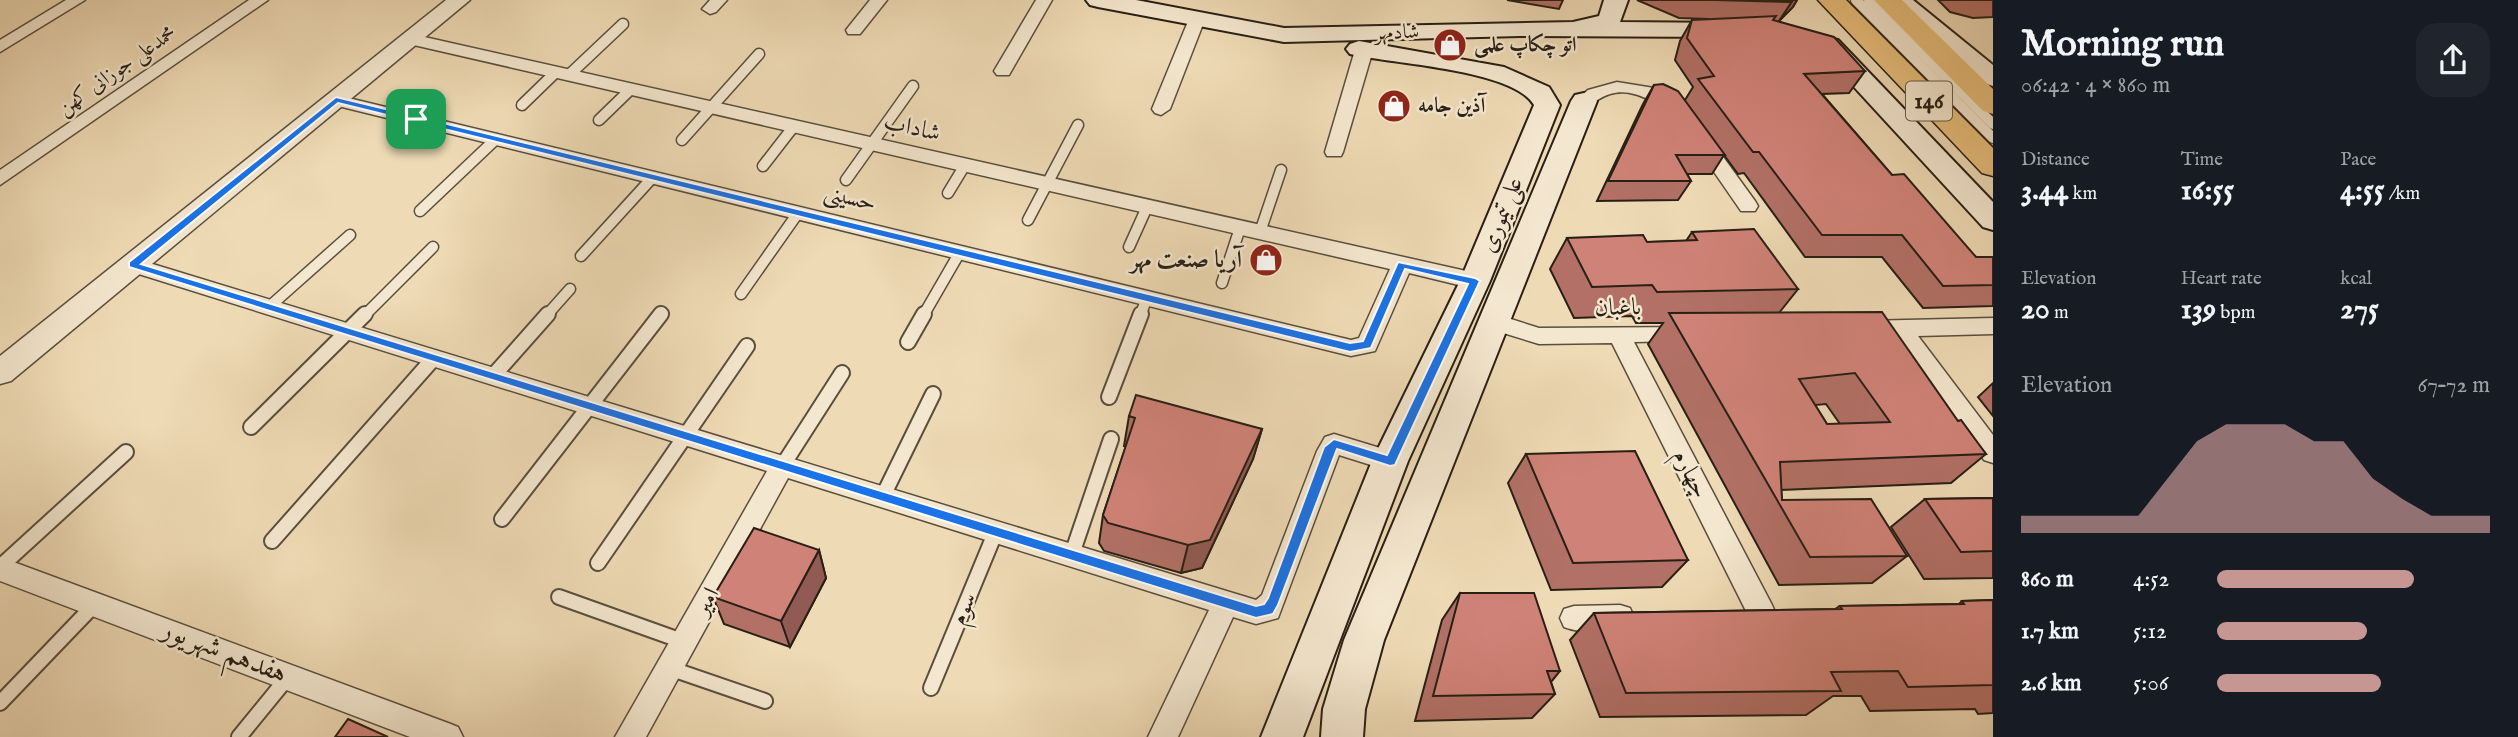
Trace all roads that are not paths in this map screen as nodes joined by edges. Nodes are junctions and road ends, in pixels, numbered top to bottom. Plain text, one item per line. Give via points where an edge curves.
1 (77, 0) edge
2 (260, 0) edge
3 (459, 0) edge
4 (879, 0) edge
5 (1044, 0) edge
6 (1099, 0) edge
7 (1616, 0) edge
8 (1831, 0) edge
9 (1856, 0) edge
10 (1869, 0) edge
11 (1887, 0) edge
12 (1898, 0) edge
13 (1197, 19) junction
14 (623, 24) dead end
15 (1562, 29) junction
16 (1751, 29) edge
17 (854, 30) dead end
18 (1284, 35) junction
19 (1865, 36) junction
20 (1813, 37) edge
21 (411, 39) junction
22 (0, 47) edge
23 (1364, 51) junction
24 (759, 54) dead end
25 (1003, 71) dead end
26 (563, 73) junction
27 (1993, 78) edge
28 (913, 86) dead end
29 (631, 89) junction
30 (336, 100) junction
31 (1584, 101) joint
32 (522, 105) dead end
33 (1993, 105) edge
34 (711, 107) junction
35 (1161, 109) dead end
36 (599, 120) dead end
37 (1993, 124) edge
38 (1078, 125) dead end
39 (794, 126) junction
40 (1993, 138) edge
41 (496, 139) junction
42 (682, 140) dead end
43 (873, 144) junction
44 (1334, 152) dead end
45 (965, 165) junction
46 (763, 166) dead end
47 (1993, 166) edge
48 (1282, 170) dead end
49 (653, 177) junction
50 (0, 179) edge
51 (846, 180) dead end
52 (1047, 184) junction
53 (948, 193) dead end
54 (1993, 205) edge
55 (1147, 206) junction
56 (1748, 206) dead end
57 (420, 211) dead end
58 (798, 212) junction
59 (1028, 220) dead end
60 (1993, 220) edge
61 (1240, 228) junction
62 (1260, 232) junction
63 (350, 234) dead end
64 (433, 247) dead end
65 (1129, 247) dead end
66 (960, 252) junction
67 (581, 256) dead end
68 (133, 265) junction
69 (1402, 265) junction
70 (1222, 283) dead end
71 (570, 289) dead end
72 (741, 294) dead end
73 (1147, 298) junction
74 (1492, 299) junction
75 (269, 307) junction
76 (661, 314) dead end
77 (1993, 326) edge
78 (1900, 328) junction
79 (1847, 329) edge
80 (348, 331) junction
81 (1713, 332) edge
82 (1619, 334) junction
83 (908, 342) dead end
84 (747, 346) dead end
85 (434, 358) junction
86 (0, 373) edge
87 (842, 373) dead end
88 (493, 376) junction
89 (933, 394) dead end
90 (1110, 397) dead end
91 (588, 405) junction
92 (251, 427) dead end
93 (684, 435) junction
94 (1111, 439) dead end
95 (126, 452) dead end
96 (1993, 453) edge
97 (1390, 461) junction
98 (783, 465) junction
99 (883, 496) junction
100 (502, 519) dead end
101 (996, 531) junction
102 (272, 541) dead end
103 (1072, 554) junction
104 (598, 563) dead end
105 (0, 568) edge
106 (559, 597) dead end
107 (96, 603) junction
108 (1226, 604) junction
109 (1789, 613) edge
110 (1641, 617) edge
111 (1574, 618) dead end
112 (685, 642) junction
113 (669, 668) junction
114 (288, 677) junction
115 (931, 688) dead end
116 (765, 701) dead end
117 (0, 703) edge
118 (239, 737) edge
119 (448, 737) edge
120 (630, 737) edge
121 (1163, 737) edge
122 (1282, 737) edge
123 (1342, 737) edge

1 - 22 street
2 - 50 street, محمدعلی جوزانی کهن
3 - 21 street
4 - 17 street
5 - 25 street
6 - 13 main road, شادمهر
7 - 15 main road via 1613,16 1605,23
8 - 19 main road, 146
9 - 40 lane
10 - 37 lane
11 - 33 main road, 146
12 - 27 main road
13 - 18 main road, شادمهر
13 - 35 street
14 - 26 lane
15 - 16 main road, شادمهر
15 - 18 main road, شادمهر
18 - 23 main road, علی تیموری
19 - 47 main road, 146
19 - 54 main road via 1901,101
20 - 60 main road via 1849,64
21 - 26 street, شاداب
21 - 30 street
23 - 44 street
23 - 74 main road, علی تیموری via 1478,69 1518,79 1543,94 1547,105
24 - 34 lane
26 - 29 street, شاداب
26 - 32 lane
28 - 43 lane
29 - 34 street, شاداب
29 - 36 lane
30 - 41 street, حسینی
30 - 68 street
31 - 56 street via 1599,90 1615,87 1646,91 1684,115
31 - 74 main road, علی تیموری
34 - 39 street, شاداب
34 - 42 lane
38 - 52 lane
39 - 43 street, شاداب
39 - 46 lane
41 - 49 street, حسینی
41 - 57 lane
43 - 45 street, شاداب
43 - 51 lane
45 - 52 street, شاداب
45 - 53 lane
48 - 62 lane
49 - 58 street, حسینی
49 - 67 lane
52 - 55 street, شاداب
52 - 59 lane
55 - 61 street, شاداب
55 - 65 lane
58 - 66 street, حسینی
58 - 72 lane
61 - 62 street, شاداب
61 - 70 lane
62 - 69 street, شاداب
63 - 75 lane
64 - 80 lane
66 - 73 street, حسینی
66 - 83 lane
68 - 75 street
68 - 86 street
69 - 73 street, حسینی via 1367,345 1350,348
69 - 74 street, باغبان
71 - 88 lane
73 - 90 lane
74 - 82 street, باغبان via 1538,336
74 - 97 main road, علی تیموری
74 - 123 main road, علی تیموری via 1364,640 1344,709
75 - 80 street
76 - 91 lane
77 - 78 street
78 - 79 street
78 - 96 street
80 - 85 street
80 - 92 lane
81 - 82 street, باغبان
82 - 109 street, چهارم via 1749,614
84 - 93 lane
85 - 88 street
85 - 102 lane
87 - 98 lane
88 - 91 street
89 - 99 lane
91 - 93 street
91 - 100 lane
93 - 98 street
93 - 104 lane
94 - 103 lane
95 - 105 lane
97 - 108 street via 1334,444 1268,609 1256,612
97 - 122 main road, علی تیموری
98 - 99 street
98 - 112 street, امیر
99 - 101 street
101 - 103 street
101 - 115 lane, سوم
103 - 108 street
105 - 107 street, هفدهم شهریور
106 - 112 lane
107 - 114 street, هفدهم شهریور
107 - 117 lane
108 - 121 street
110 - 111 street
112 - 113 street, امیر
113 - 116 lane
113 - 120 street, امیر
114 - 118 lane
114 - 119 street, هفدهم شهریور

